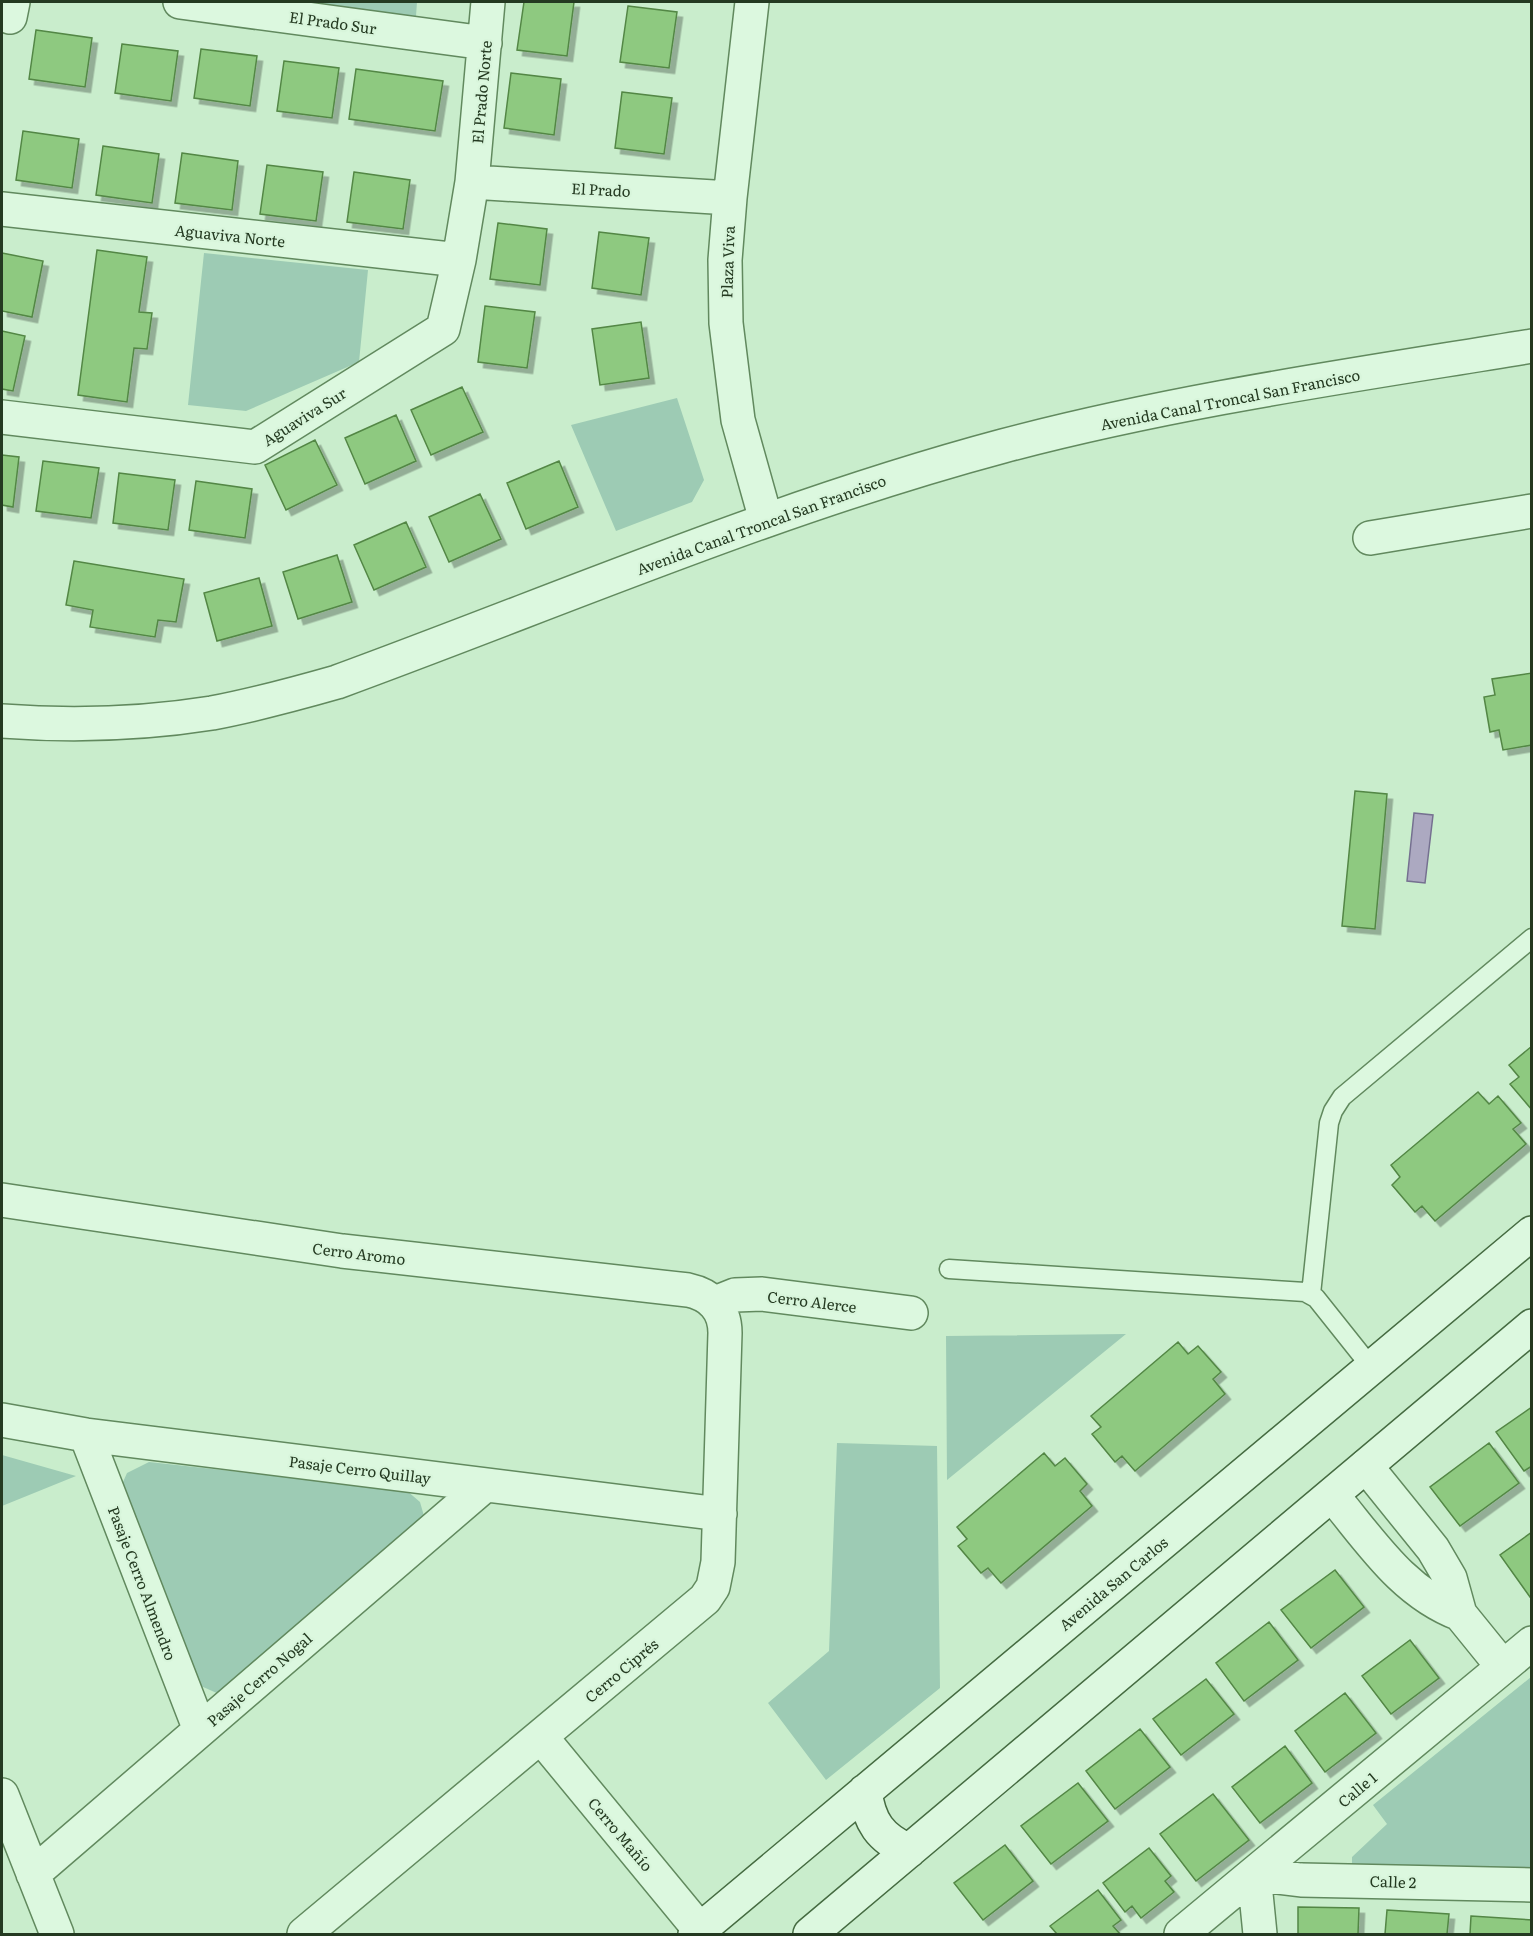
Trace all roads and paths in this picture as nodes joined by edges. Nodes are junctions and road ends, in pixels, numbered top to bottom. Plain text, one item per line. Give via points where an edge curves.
1 (180, 2) edge
2 (488, 2) edge
3 (752, 2) edge
4 (485, 43) junction
5 (472, 182) junction
6 (730, 198) junction
7 (2, 209) edge
8 (459, 260) junction
9 (1532, 346) edge
10 (2, 417) edge
11 (1532, 511) edge
12 (766, 520) junction
13 (1370, 538) dead end
14 (2, 721) edge
15 (1532, 938) edge
16 (2, 1200) edge
17 (1532, 1233) edge
18 (949, 1269) dead end
19 (1311, 1294) junction
20 (715, 1303) junction
21 (911, 1313) dead end
22 (1532, 1326) edge
23 (1371, 1367) junction
24 (2, 1420) edge
25 (86, 1435) junction
26 (1366, 1466) junction
27 (485, 1485) junction
28 (1332, 1495) junction
29 (720, 1514) junction
30 (1460, 1614) junction
31 (1532, 1643) edge
32 (1503, 1667) junction
33 (200, 1730) junction
34 (541, 1737) junction
35 (865, 1791) junction
36 (2, 1795) edge
37 (909, 1851) junction
38 (33, 1874) junction
39 (1254, 1874) junction
40 (1532, 1885) edge
41 (698, 1932) edge
42 (57, 1935) edge
43 (304, 1935) edge
44 (810, 1935) edge
45 (1181, 1935) edge
46 (1260, 1935) edge

1 - 4 street, El Prado Sur
2 - 4 street, El Prado Norte
3 - 6 street, Plaza Viva
4 - 5 street, El Prado Norte
5 - 6 street, El Prado
5 - 8 street, Aguaviva Sur
6 - 12 street, Plaza Viva via 725,260 730,371 738,420
7 - 8 street, Aguaviva Norte
8 - 10 street, Aguaviva Sur via 443,328 255,447
9 - 12 street, Avenida Canal Troncal San Francisco via 1124,417 928,467
11 - 13 street
12 - 14 street, Avenida Canal Troncal San Francisco via 337,682 274,700 163,719
15 - 19 lane via 1342,1097 1333,1111
16 - 20 street, Cerro Aromo via 342,1251 688,1290
17 - 23 street, Avenida San Carlos
18 - 19 lane
19 - 23 lane
20 - 21 street, Cerro Alerce via 735,1295 762,1294
20 - 29 street, Cerro Ciprés via 725,1322
22 - 26 street
23 - 35 street, Avenida San Carlos
24 - 25 street, Pasaje Cerro Quillay
25 - 27 street, Pasaje Cerro Quillay
25 - 33 street, Pasaje Cerro Almendro
26 - 28 street
26 - 30 street via 1433,1549 1450,1578
27 - 29 street, Pasaje Cerro Quillay
27 - 33 street, Pasaje Cerro Nogal
28 - 30 street via 1401,1577 1427,1598
28 - 37 street
29 - 34 street, Cerro Ciprés via 717,1575 705,1599
30 - 32 street
31 - 32 street, Calle 1
32 - 39 street, Calle 1
33 - 38 street, Pasaje Cerro Nogal
34 - 41 street, Cerro Mañío
34 - 43 street, Cerro Ciprés
35 - 37 street via 874,1824 886,1838
35 - 41 street, Avenida San Carlos
36 - 38 street
37 - 44 street
38 - 42 street
39 - 40 street, Calle 2 via 1301,1880
39 - 45 street, Calle 1
39 - 46 street

